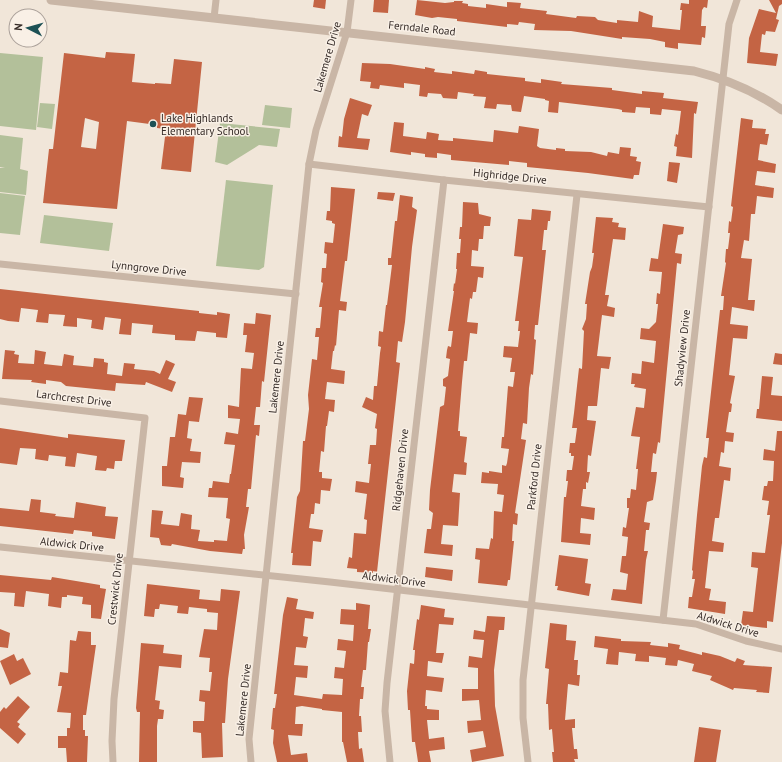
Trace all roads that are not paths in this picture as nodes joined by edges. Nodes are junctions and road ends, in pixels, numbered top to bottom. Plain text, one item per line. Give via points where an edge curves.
1 (51, 0) edge
2 (216, 0) edge
3 (351, 0) edge
4 (737, 0) edge
5 (88, 2) edge
6 (214, 18) junction
7 (347, 32) junction
8 (723, 79) junction
9 (782, 110) edge
10 (309, 164) junction
11 (444, 180) junction
12 (577, 195) junction
13 (709, 207) junction
14 (0, 264) edge
15 (296, 294) junction
16 (0, 401) edge
17 (145, 418) joint
18 (0, 547) edge
19 (129, 561) junction
20 (266, 575) junction
21 (398, 590) junction
22 (531, 605) junction
23 (663, 620) junction
24 (782, 649) edge
25 (113, 762) edge
26 (251, 762) edge
27 (390, 762) edge
28 (528, 762) edge

1 - 5 street, Ferndale Road
2 - 6 street
3 - 7 street, Lakemere Drive
4 - 8 street, Shadyview Drive via 729,24
5 - 6 street, Ferndale Road
6 - 7 street, Ferndale Road
7 - 8 street, Ferndale Road via 694,71
7 - 10 street, Lakemere Drive via 316,130
8 - 9 street, Ferndale Road via 750,90
8 - 13 street, Shadyview Drive
10 - 11 street, Highridge Drive
10 - 15 street, Lakemere Drive
11 - 12 street, Highridge Drive
11 - 21 street, Ridgehaven Drive
12 - 13 street, Highridge Drive
12 - 22 street, Parkford Drive
13 - 23 street, Shadyview Drive
14 - 15 street, Lynngrove Drive
15 - 20 street, Lakemere Drive
16 - 17 street, Larchcrest Drive
17 - 19 street, Crestwick Drive
18 - 19 street, Aldwick Drive
19 - 20 street, Aldwick Drive
19 - 25 street, Crestwick Drive via 114,699
20 - 21 street, Aldwick Drive
20 - 26 street, Lakemere Drive via 249,739
21 - 22 street, Aldwick Drive
21 - 27 street, Ridgehaven Drive via 385,711
22 - 23 street, Aldwick Drive
22 - 28 street, Parkford Drive via 523,680 523,718
23 - 24 street, Aldwick Drive via 696,624 746,641

